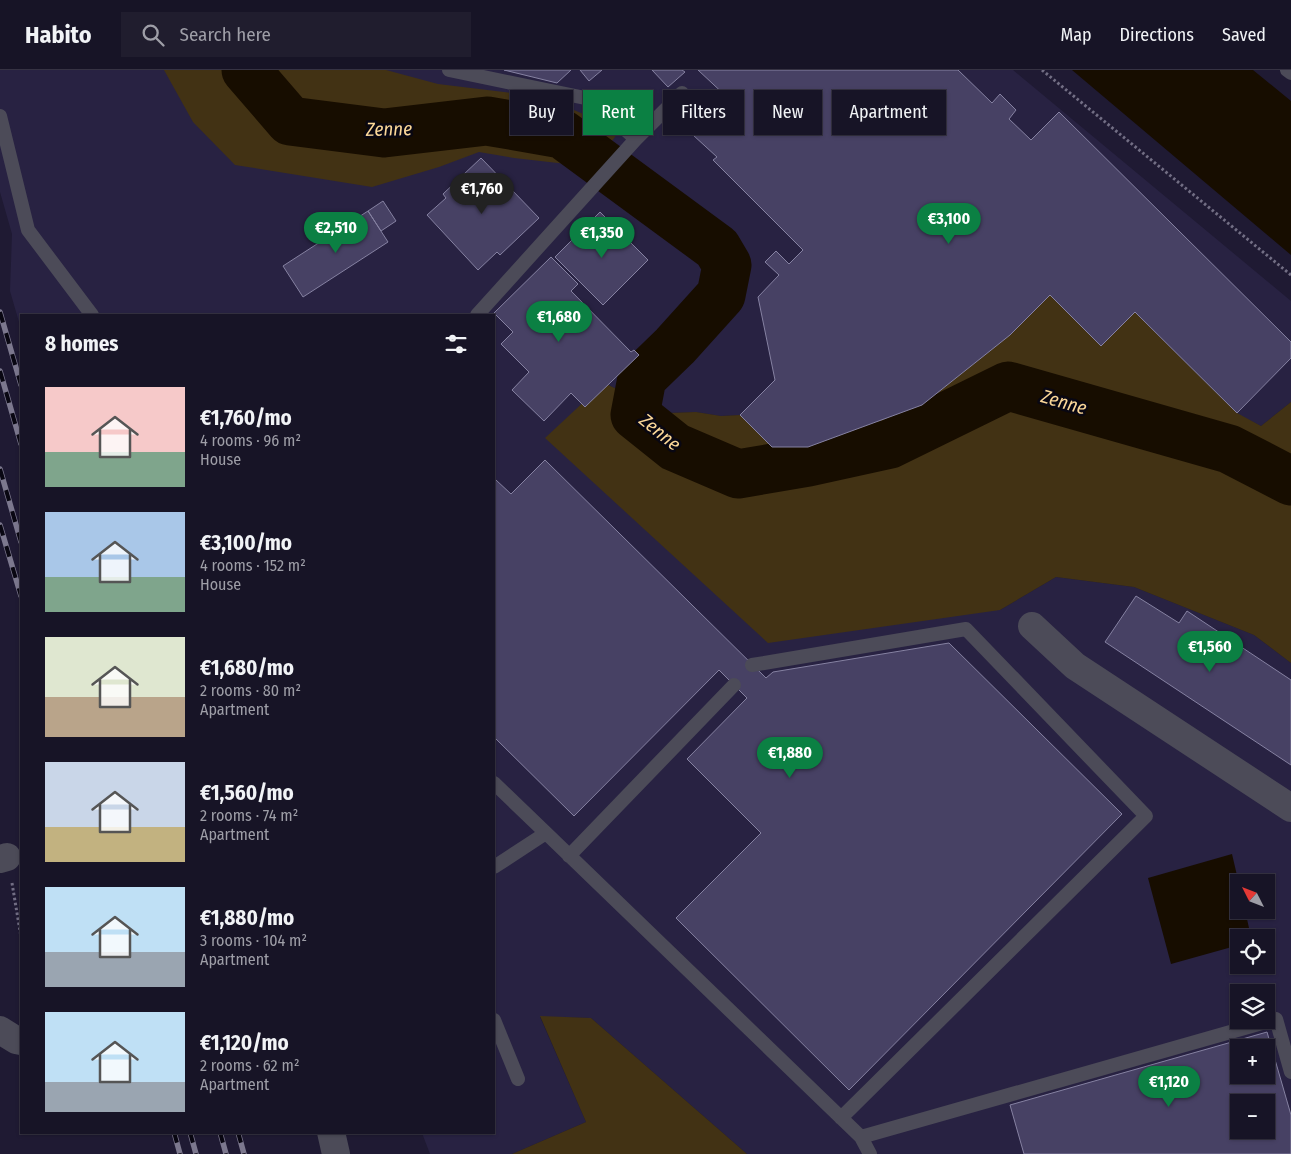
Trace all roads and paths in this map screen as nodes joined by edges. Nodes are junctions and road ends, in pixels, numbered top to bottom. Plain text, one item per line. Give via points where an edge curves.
1 (449, 70) edge
2 (1042, 70) edge
3 (1287, 70) edge
4 (1291, 73) edge
5 (663, 112) edge
6 (0, 116) edge
7 (636, 139) junction
8 (1291, 275) edge
9 (91, 314) edge
10 (478, 314) edge
11 (1032, 626) dead end
12 (752, 665) dead end
13 (734, 685) dead end
14 (495, 783) edge
15 (1291, 808) edge
16 (546, 833) junction
17 (569, 856) junction
18 (495, 866) edge
19 (495, 1022) edge
20 (0, 1030) edge
21 (20, 1041) edge
22 (1291, 1072) edge
23 (518, 1079) dead end
24 (841, 1118) junction
25 (331, 1134) edge
26 (862, 1137) junction
27 (336, 1154) edge
28 (870, 1154) edge

1 - 7 lane via 590,99
2 - 8 path
3 - 4 lane
5 - 7 lane
6 - 9 lane via 28,230
7 - 10 lane
11 - 15 street via 1075,666
12 - 24 lane via 966,629 1146,816
13 - 17 lane
14 - 16 lane
16 - 17 lane
16 - 18 lane
17 - 24 lane
19 - 23 lane
20 - 21 street
22 - 26 lane via 1276,1020
24 - 26 lane
25 - 27 street
26 - 28 lane

